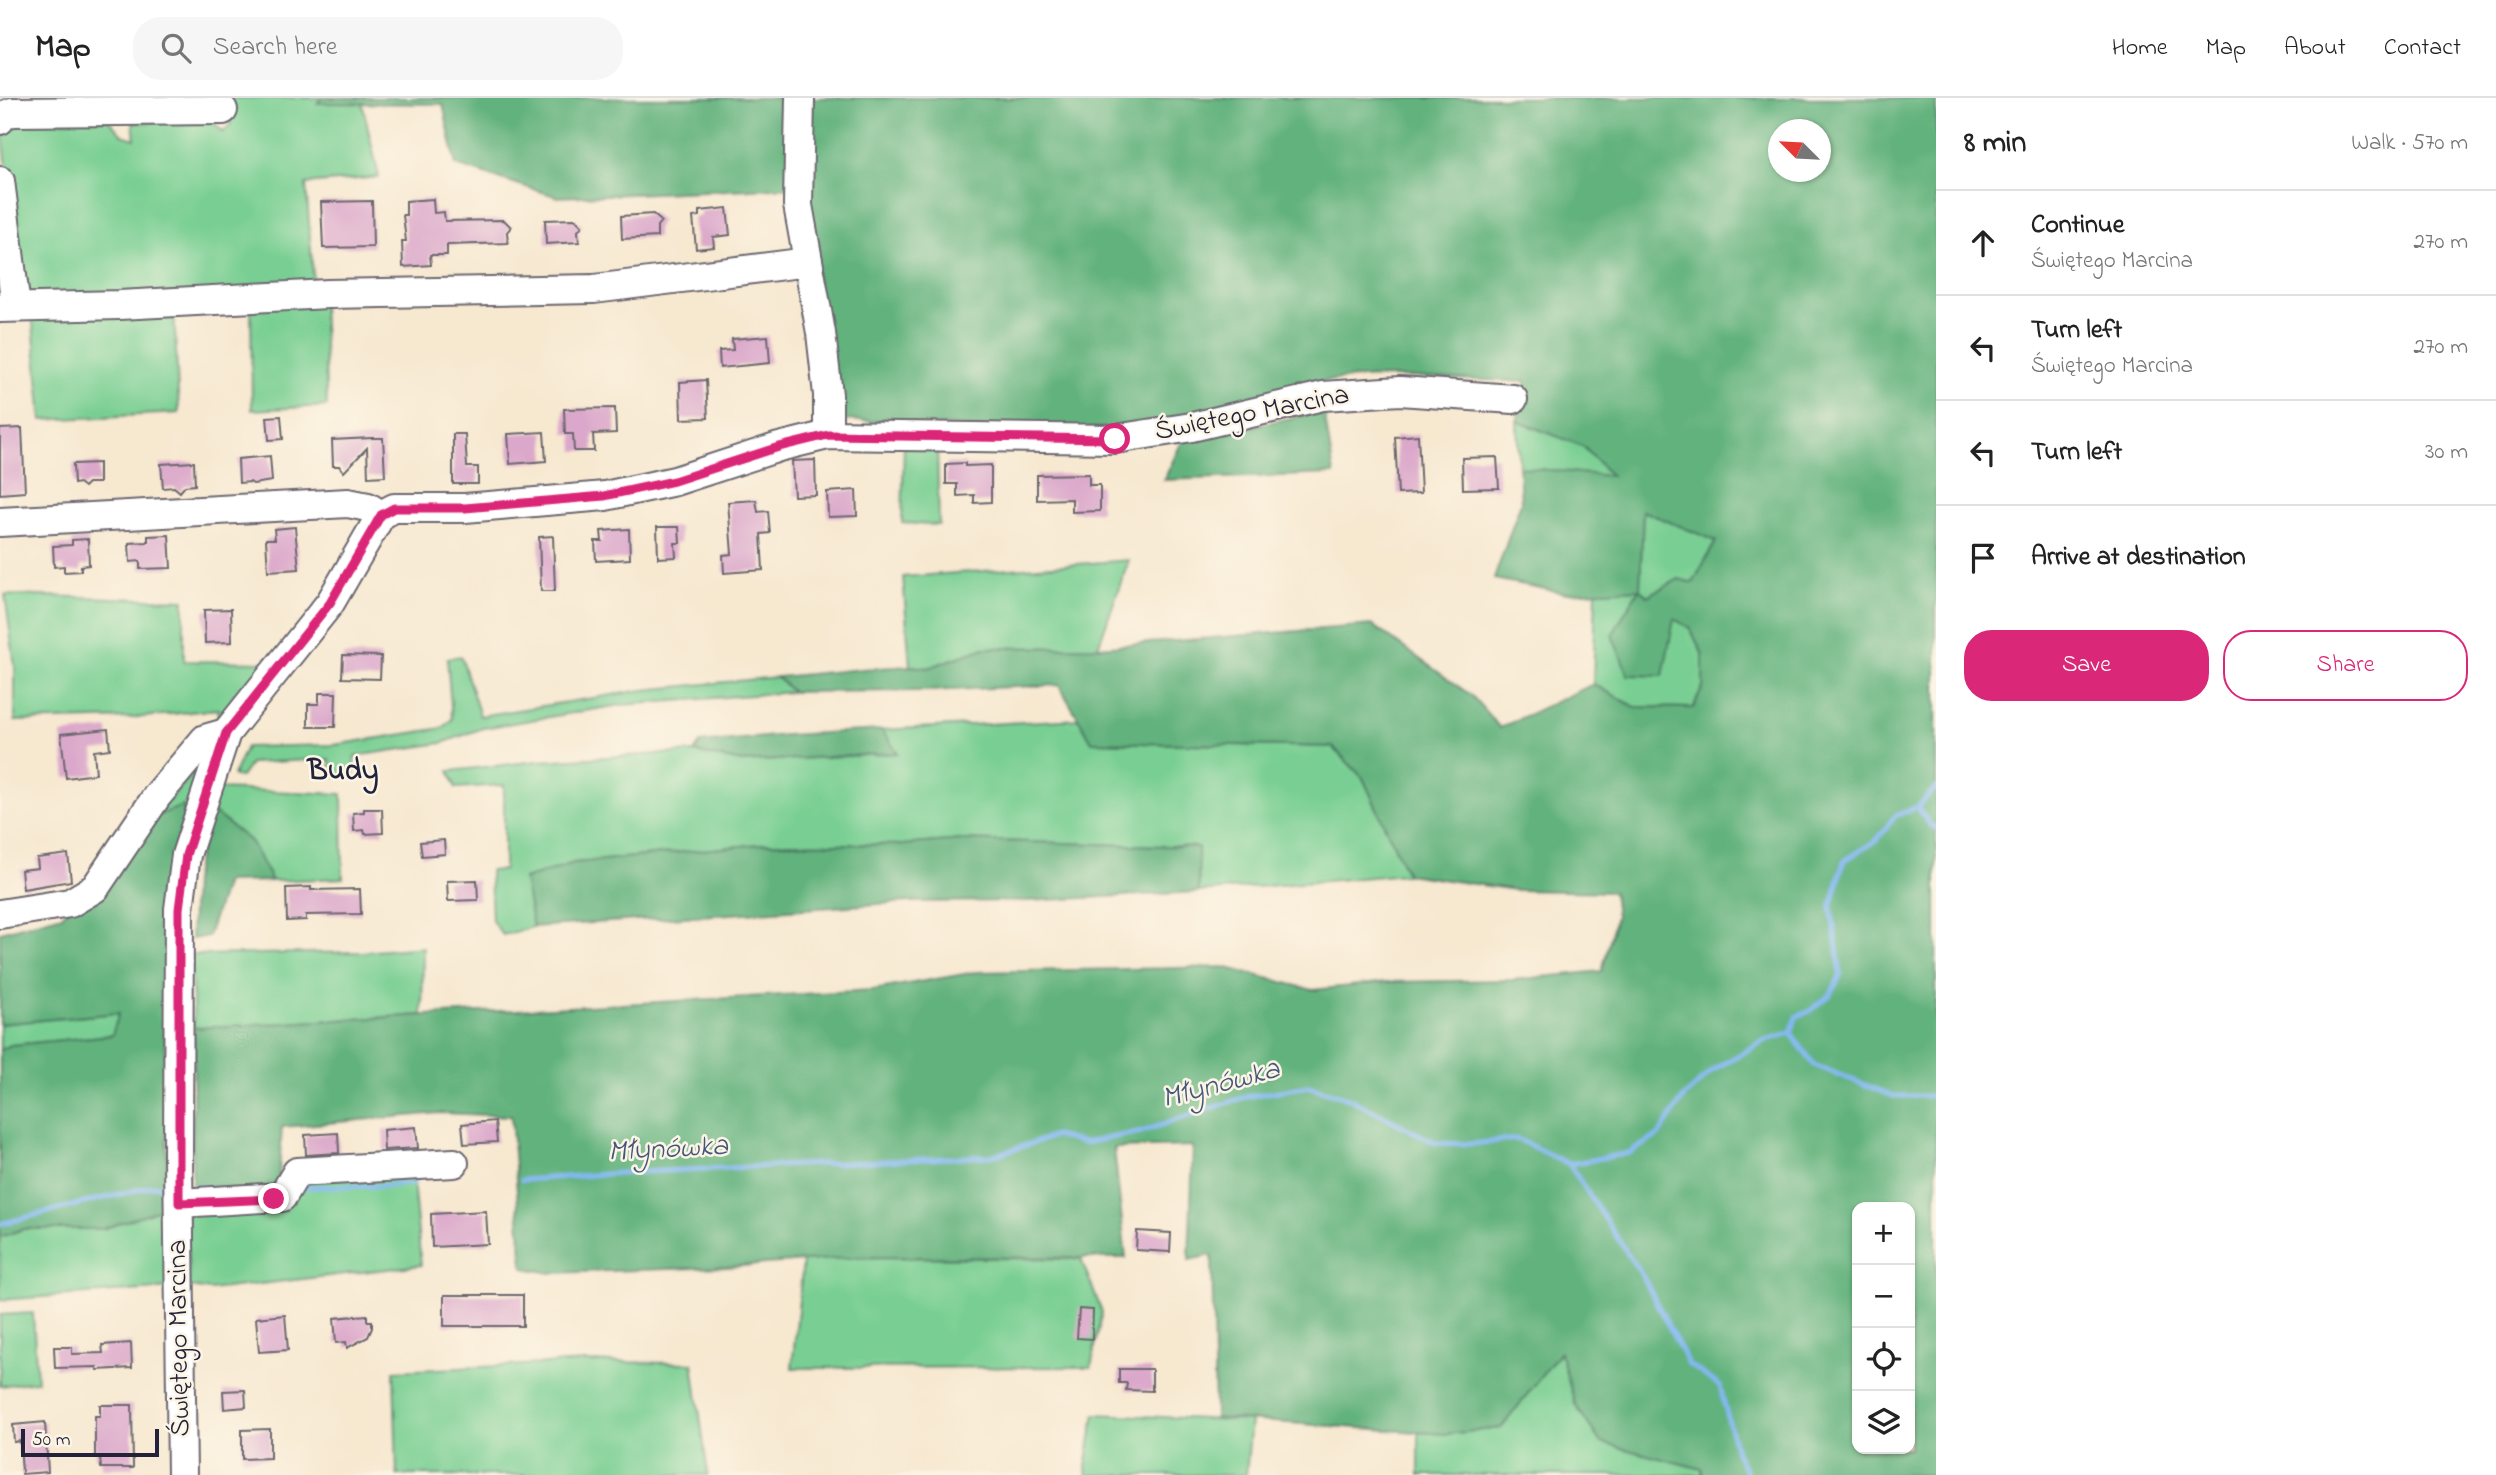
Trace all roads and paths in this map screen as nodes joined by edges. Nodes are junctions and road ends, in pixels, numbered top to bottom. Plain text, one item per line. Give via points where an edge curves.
1 (800, 98) edge
2 (223, 110) dead end
3 (0, 120) edge
4 (0, 181) edge
5 (808, 262) junction
6 (8, 307) edge
7 (1513, 399) dead end
8 (828, 435) junction
9 (381, 515) junction
10 (0, 522) edge
11 (226, 733) junction
12 (0, 914) edge
13 (454, 1163) dead end
14 (179, 1193) junction
15 (182, 1475) edge

1 - 5 street via 799,205
2 - 3 street via 12,112
4 - 6 street
5 - 6 street via 594,289
5 - 8 street via 821,332
7 - 8 street, Świętego Marcina via 1400,391 1323,396 1192,427 1115,439
8 - 9 street, Świętego Marcina via 674,481 604,496 465,508 394,508
9 - 10 street via 348,503
9 - 11 street, Świętego Marcina via 330,603
11 - 12 street via 205,739 157,796 95,888 70,902
11 - 14 street, Świętego Marcina via 186,855 181,886
13 - 14 street via 297,1172 282,1197
14 - 15 street, Świętego Marcina

